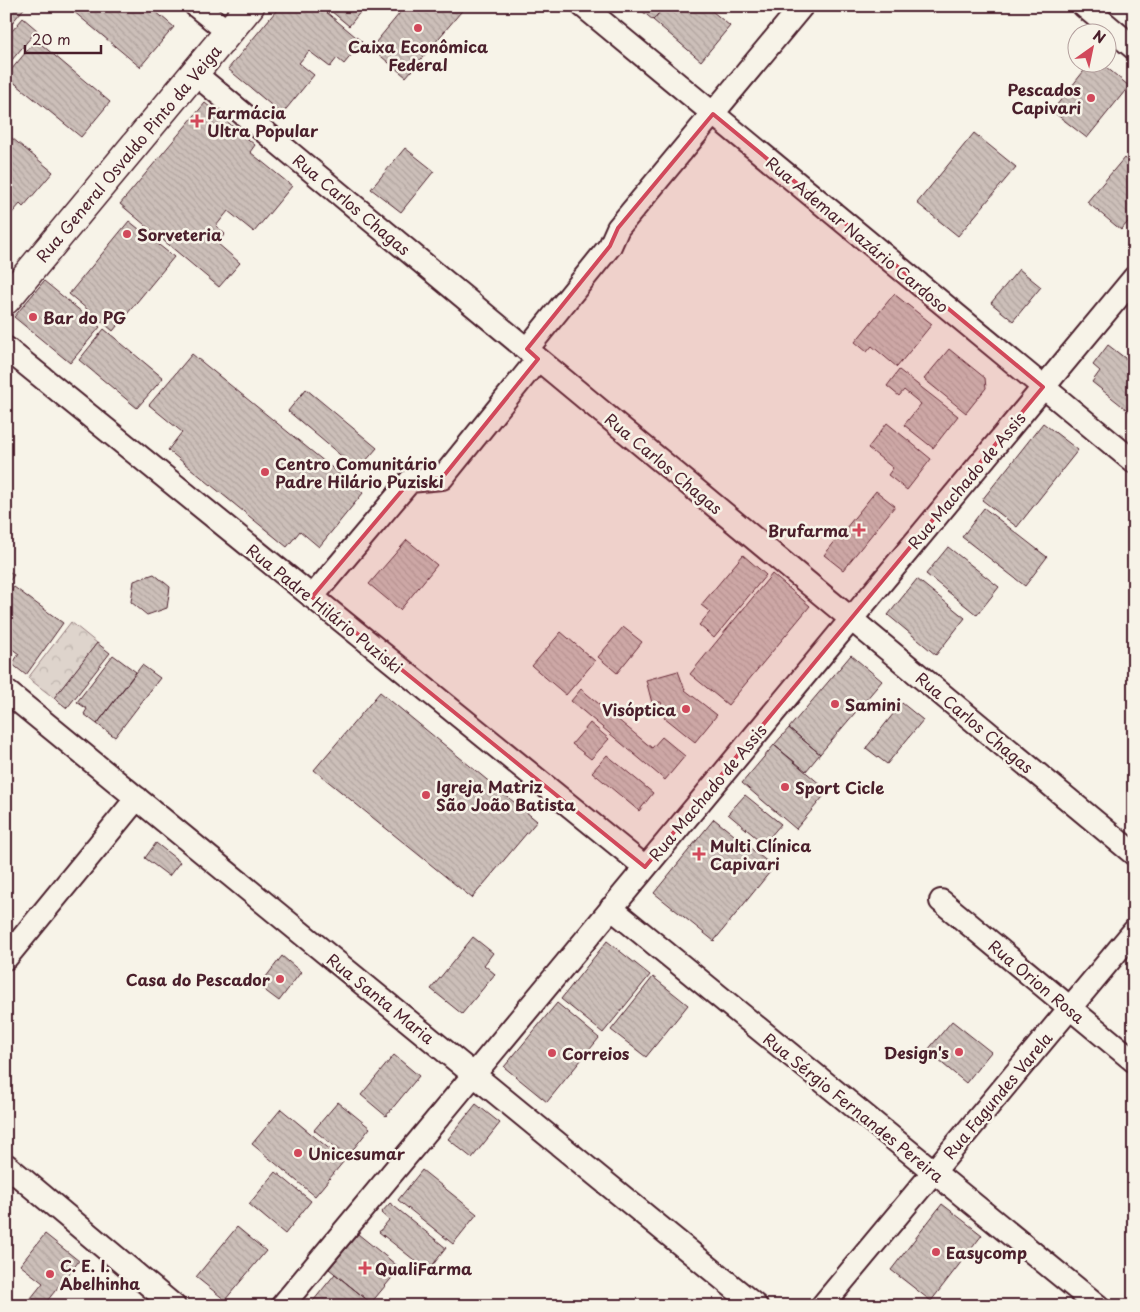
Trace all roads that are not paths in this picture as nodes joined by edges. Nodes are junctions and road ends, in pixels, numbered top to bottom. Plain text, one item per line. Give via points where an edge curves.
1 (196, 6) edge
2 (250, 6) edge
3 (583, 6) edge
4 (802, 6) edge
5 (1084, 6) edge
6 (228, 32) junction
7 (1134, 48) edge
8 (194, 73) junction
9 (713, 114) junction
10 (1134, 278) edge
11 (6, 300) edge
12 (6, 348) edge
13 (532, 354) junction
14 (1044, 387) junction
15 (1134, 462) edge
16 (312, 597) junction
17 (851, 619) junction
18 (6, 691) edge
19 (137, 798) junction
20 (1134, 854) edge
21 (645, 867) junction
22 (941, 901) dead end
23 (611, 908) junction
24 (1134, 931) edge
25 (6, 958) edge
26 (1070, 1008) junction
27 (1134, 1061) edge
28 (474, 1074) junction
29 (6, 1165) edge
30 (933, 1172) junction
31 (174, 1306) edge
32 (282, 1306) edge
33 (756, 1306) edge
34 (822, 1306) edge
35 (1098, 1306) edge

1 - 6 street
2 - 6 street, Rua General Osvaldo Pinto da Veiga
3 - 9 street, Rua Ademar Nazário Cardoso
4 - 9 street
5 - 7 street
6 - 8 street, Rua General Osvaldo Pinto da Veiga
8 - 11 street, Rua General Osvaldo Pinto da Veiga
8 - 13 street, Rua Carlos Chagas
9 - 13 street via 618,228 610,246
9 - 14 street, Rua Ademar Nazário Cardoso
10 - 14 street, Rua Machado de Assis
12 - 16 street, Rua Padre Hilário Puziski
13 - 16 street via 442,478 410,480
13 - 17 street, Rua Carlos Chagas
14 - 15 street, Rua Ademar Nazário Cardoso
14 - 17 street, Rua Machado de Assis
16 - 21 street, Rua Padre Hilário Puziski
17 - 20 street, Rua Carlos Chagas
17 - 21 street, Rua Machado de Assis
18 - 19 street, Rua Santa Maria
19 - 25 street
19 - 28 street, Rua Santa Maria
21 - 23 street, Rua Machado de Assis
22 - 26 street, Rua Orion Rosa
23 - 28 street, Rua Machado de Assis
23 - 30 street, Rua Sérgio Fernandes Pereira
24 - 26 street, Rua Fagundes Varela
26 - 27 street, Rua Orion Rosa
26 - 30 street, Rua Fagundes Varela
28 - 32 street, Rua Machado de Assis
28 - 33 street, Rua Santa Maria
29 - 31 street
30 - 34 street, Rua Fagundes Varela
30 - 35 street, Rua Sérgio Fernandes Pereira

